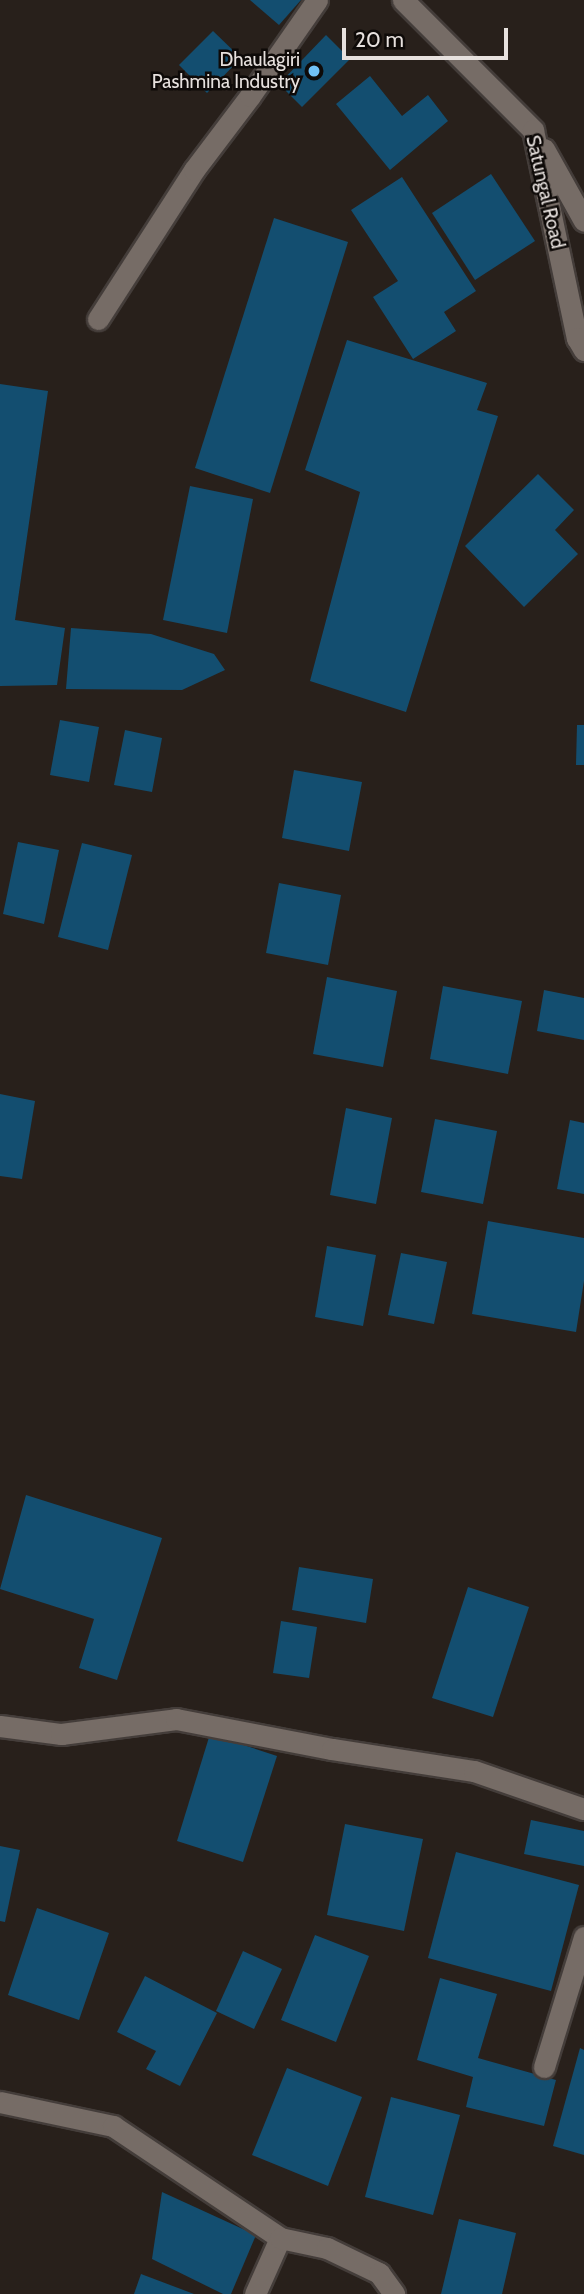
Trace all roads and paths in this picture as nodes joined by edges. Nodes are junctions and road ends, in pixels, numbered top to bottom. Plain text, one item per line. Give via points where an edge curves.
1 (317, 0) edge
2 (403, 0) edge
3 (533, 130) junction
4 (584, 220) edge
5 (98, 320) dead end
6 (584, 349) edge
7 (0, 1726) edge
8 (584, 1809) edge
9 (584, 1937) edge
10 (544, 2067) dead end
11 (0, 2102) edge
12 (280, 2238) junction
13 (256, 2294) edge
14 (394, 2294) edge

1 - 5 street via 194,170
2 - 3 street, Satungal Road
3 - 4 street
3 - 6 street, Satungal Road via 577,338
7 - 8 street via 61,1734 176,1719 474,1771
9 - 10 street
11 - 12 street via 113,2126
12 - 13 street
12 - 14 street via 327,2248 379,2273

